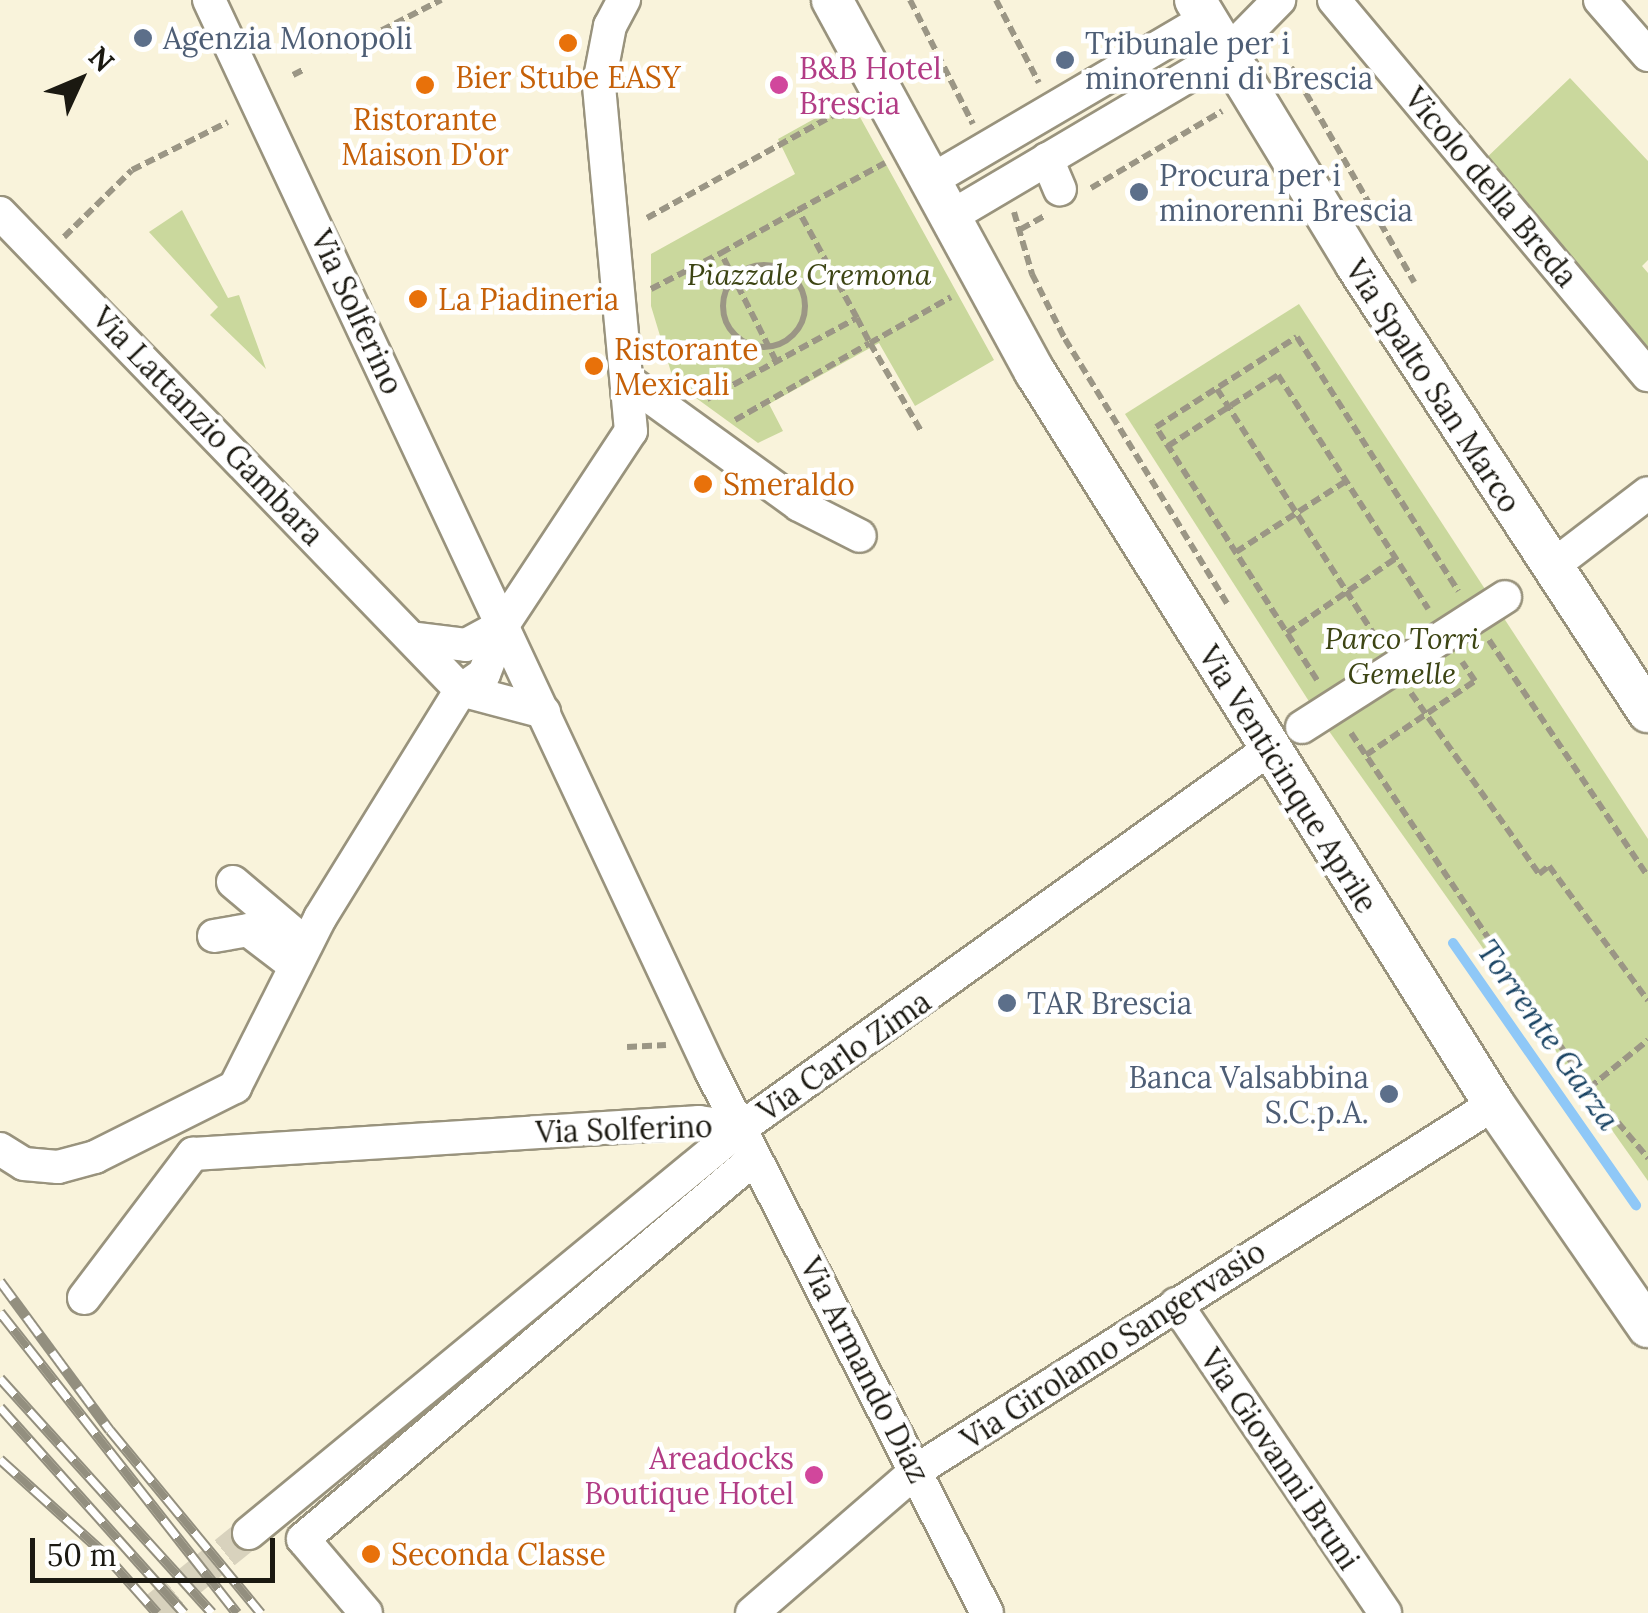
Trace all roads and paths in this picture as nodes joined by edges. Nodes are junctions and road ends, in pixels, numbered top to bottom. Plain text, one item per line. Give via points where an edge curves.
1 (209, 0) edge
2 (441, 0) edge
3 (624, 0) edge
4 (832, 0) edge
5 (910, 0) edge
6 (996, 0) edge
7 (1279, 0) edge
8 (1334, 0) edge
9 (1600, 0) edge
10 (1201, 10) edge
11 (355, 44) dead end
12 (1226, 54) junction
13 (1648, 54) edge
14 (303, 70) dead end
15 (293, 74) dead end
16 (1044, 94) dead end
17 (846, 108) dead end
18 (1215, 116) dead end
19 (228, 122) dead end
20 (977, 130) dead end
21 (885, 163) dead end
22 (930, 181) junction
23 (1062, 187) junction
24 (798, 210) junction
25 (1014, 212) dead end
26 (0, 213) edge
27 (950, 217) junction
28 (646, 218) dead end
29 (1021, 229) junction
30 (63, 238) dead end
31 (721, 253) junction
32 (734, 278) junction
33 (651, 288) dead end
34 (951, 297) dead end
35 (857, 318) junction
36 (1297, 337) dead end
37 (870, 343) junction
38 (770, 347) junction
39 (776, 361) junction
40 (1648, 374) edge
41 (628, 381) junction
42 (1216, 389) junction
43 (1228, 407) junction
44 (680, 414) junction
45 (725, 426) dead end
46 (921, 431) dead end
47 (1168, 446) junction
48 (1346, 480) junction
49 (1648, 492) edge
50 (860, 536) dead end
51 (1236, 552) junction
52 (1396, 558) junction
53 (1550, 568) junction
54 (1505, 597) dead end
55 (1235, 617) dead end
56 (503, 625) junction
57 (1287, 633) junction
58 (1445, 635) junction
59 (417, 639) junction
60 (1394, 667) junction
61 (461, 690) junction
62 (1334, 706) junction
63 (544, 712) junction
64 (1648, 712) edge
65 (1425, 716) junction
66 (1302, 727) dead end
67 (1268, 750) junction
68 (1366, 755) junction
69 (233, 882) dead end
70 (214, 936) dead end
71 (300, 954) junction
72 (1648, 1001) edge
73 (1648, 1040) edge
74 (654, 1046) dead end
75 (628, 1047) dead end
76 (1589, 1088) junction
77 (1494, 1104) junction
78 (741, 1128) junction
79 (0, 1150) edge
80 (755, 1158) junction
81 (1648, 1158) edge
82 (84, 1298) dead end
83 (1176, 1304) junction
84 (1648, 1327) edge
85 (917, 1470) junction
86 (248, 1533) tunnel mouth
87 (366, 1613) edge
88 (752, 1613) edge
89 (988, 1613) edge
90 (1385, 1613) edge

1 - 56 street, Via Solferino
2 - 11 path
3 - 41 street via 610,26 600,83
4 - 22 main road, Via Venticinque Aprile
5 - 20 path
6 - 16 path
7 - 12 street
8 - 40 street, Vicolo della Breda
9 - 13 street
10 - 12 main road, Via Spalto San Marco
10 - 22 street
12 - 23 street
12 - 53 main road, Via Spalto San Marco
14 - 15 path
17 - 28 path
18 - 23 path
19 - 30 path via 132,170
21 - 24 path
22 - 27 main road, Via Venticinque Aprile
23 - 27 street
23 - 29 path
24 - 31 path
24 - 35 path
25 - 29 path
26 - 59 street, Via Lattanzio Gambara
27 - 67 main road, Via Venticinque Aprile via 1036,372
29 - 55 path via 1032,274 1064,340
31 - 32 path
31 - 33 path
32 - 38 path
32 - 38 path via 724,295 725,321 743,342
32 - 38 path via 763,264 798,282 802,322
34 - 37 path
35 - 37 path
35 - 39 path
36 - 42 path
37 - 45 path
37 - 46 path
38 - 39 path
39 - 44 path
41 - 44 street
41 - 56 street via 631,431
42 - 43 path
42 - 47 path via 1156,428
43 - 47 path
43 - 48 path via 1278,375
43 - 60 path
44 - 50 street via 799,505
47 - 51 path
48 - 51 path
48 - 52 path
49 - 53 street
51 - 57 path
52 - 57 path
52 - 58 path
53 - 64 main road, Via Spalto San Marco
54 - 58 street
56 - 59 street via 466,645
56 - 61 street via 484,674
56 - 63 street, Via Solferino
57 - 62 path
58 - 60 street
58 - 65 path via 1476,681
59 - 61 street, Via Lattanzio Gambara
60 - 62 street
60 - 65 path
61 - 63 street
61 - 71 street
62 - 66 street
62 - 68 path
63 - 78 street, Via Solferino
65 - 68 path
65 - 72 path via 1539,874 1549,866
67 - 77 main road, Via Venticinque Aprile
67 - 78 street, Via Carlo Zima
68 - 76 path
69 - 71 street
70 - 71 street via 248,930
71 - 79 street via 235,1087 58,1168 24,1164
73 - 76 path
74 - 75 path
76 - 81 path
77 - 83 street, Via Girolamo Sangervasio
77 - 84 main road, Via Venticinque Aprile
78 - 80 street, Via Armando Diaz
78 - 82 street, Via Solferino via 699,1122 192,1154
78 - 86 street, Via Carlo Zima
80 - 85 street, Via Armando Diaz
80 - 87 street, Via Carlo Zima via 303,1539
83 - 85 street, Via Girolamo Sangervasio
83 - 90 street, Via Giovanni Bruni
85 - 88 street, Via Girolamo Sangervasio
85 - 89 street, Via Armando Diaz

